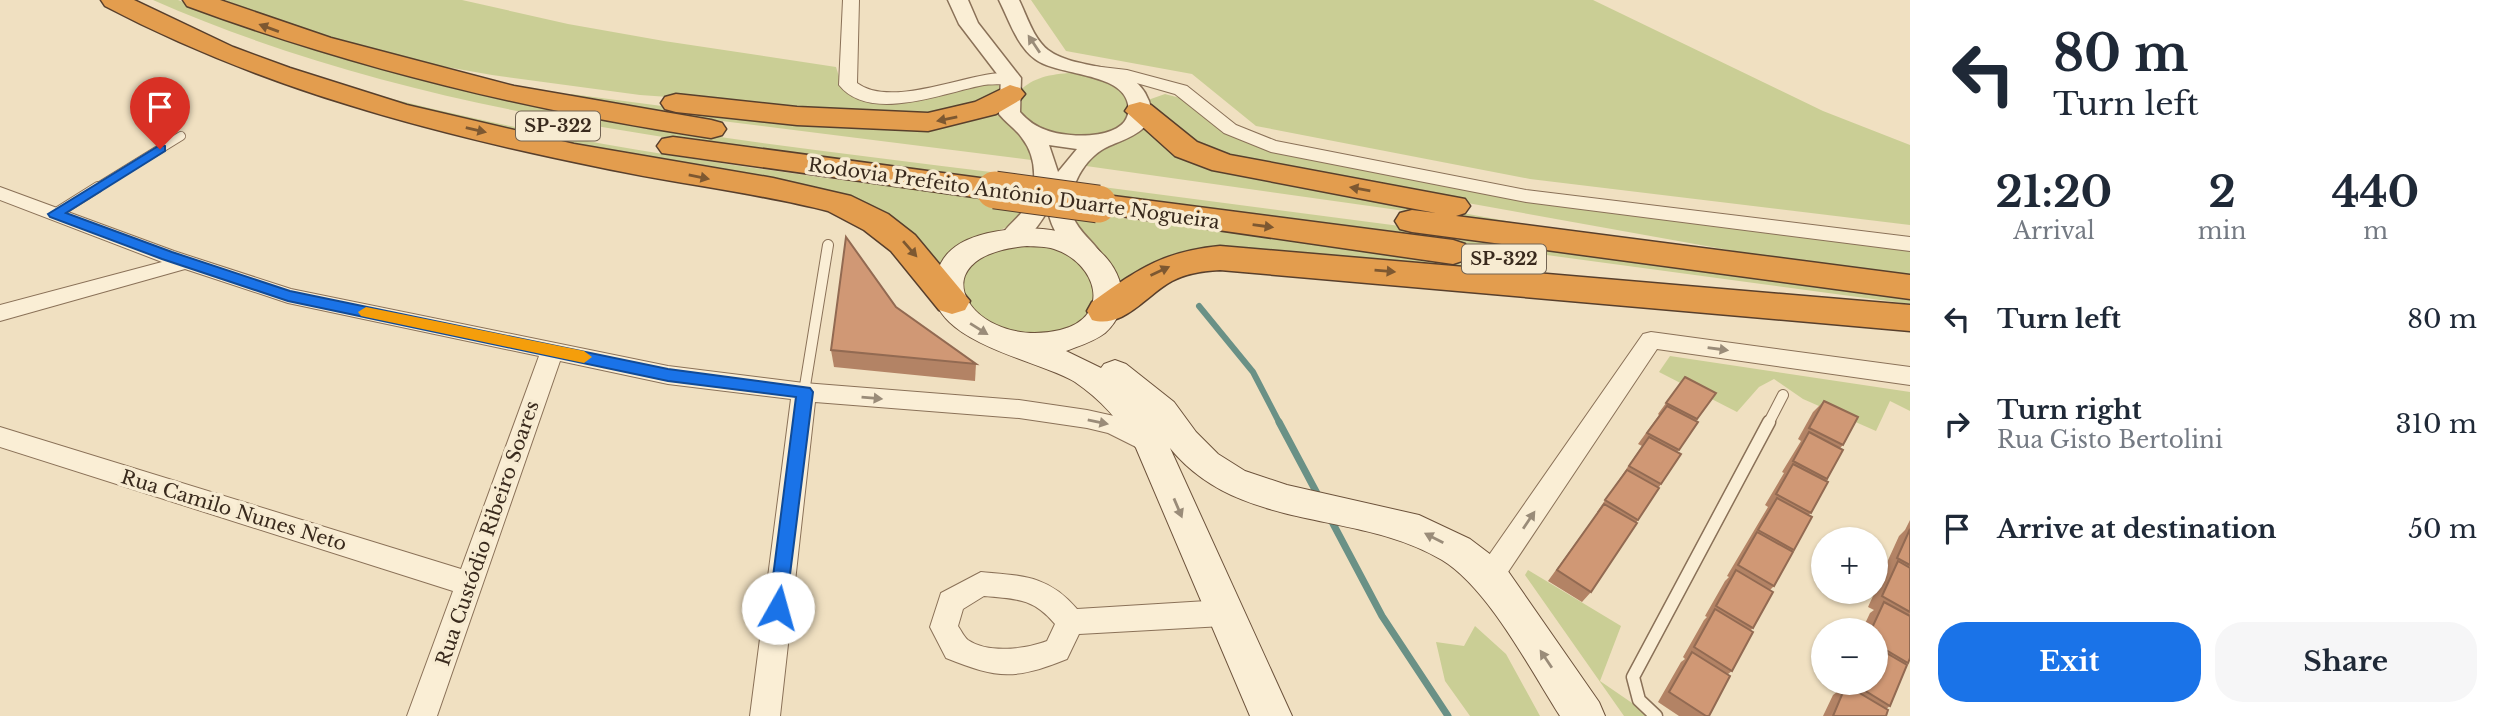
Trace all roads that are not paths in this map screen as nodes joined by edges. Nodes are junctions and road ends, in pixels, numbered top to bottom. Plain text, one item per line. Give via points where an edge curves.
1 (114, 0) edge
2 (135, 0) edge
3 (196, 0) edge
4 (852, 0) edge
5 (958, 0) edge
6 (1009, 0) edge
7 (305, 40) junction
8 (990, 53) junction
9 (1084, 70) junction
10 (848, 76) junction
11 (1011, 87) junction
12 (1190, 97) junction
13 (1140, 106) junction
14 (1030, 132) junction
15 (181, 136) dead end
16 (1101, 141) junction
17 (998, 179) junction
18 (1101, 192) junction
19 (0, 193) edge
20 (55, 214) junction
21 (1013, 236) junction
22 (1910, 244) edge
23 (828, 245) dead end
24 (1089, 255) junction
25 (186, 262) junction
26 (1910, 286) edge
27 (951, 301) junction
28 (0, 313) edge
29 (1910, 316) edge
30 (1100, 317) junction
31 (1016, 343) junction
32 (552, 351) junction
33 (1910, 376) edge
34 (804, 392) junction
35 (1783, 395) dead end
36 (0, 437) edge
37 (1152, 445) junction
38 (1490, 576) junction
39 (469, 584) junction
40 (1223, 612) junction
41 (1071, 622) dead end
42 (422, 716) edge
43 (765, 716) edge
44 (1271, 716) edge
45 (1584, 716) edge
46 (1656, 716) edge

1 -> 27 highway via 245,61 426,118 573,153 839,204 864,214 904,241
2 - 17 highway, Rodovia Prefeito Antônio Duarte Nogueira / SP-322 via 250,46 443,101 599,134 677,147
7 -> 3 highway, Rodovia Prefeito Antônio Duarte Nogueira / SP-322
4 - 10 street
5 - 8 street
9 -> 6 street via 1058,64 1039,53
11 -> 7 highway via 985,108 928,122 810,117 539,86
7 - 17 highway, Rodovia Prefeito Antônio Duarte Nogueira / SP-322 via 445,80 604,113
8 - 10 street via 968,72 918,86 883,88
8 - 11 street
9 - 12 street via 1146,79
9 - 13 street via 1122,83
10 - 11 street via 852,90 869,96 926,95 984,80
11 - 14 street via 1010,114
12 - 13 street via 1162,90 1152,92
12 - 22 street via 1230,129 1271,146 1527,196
13 - 16 street via 1137,121 1129,130
26 -> 13 highway via 1240,167 1186,149
14 - 16 street via 1064,143
14 - 21 street via 1046,160 1045,186 1034,216
15 - 20 lane
16 - 24 street via 1073,163 1060,191 1060,215
17 - 18 highway, Rodovia Prefeito Antônio Duarte Nogueira / SP-322, bridge
18 - 26 highway, Rodovia Prefeito Antônio Duarte Nogueira / SP-322
18 -> 29 highway, Rodovia Prefeito Antônio Duarte Nogueira / SP-322
19 - 20 street
20 - 25 street
21 - 24 main road via 1055,239
21 - 27 main road via 984,243 962,258 949,285
23 - 34 lane
24 - 30 main road via 1108,281 1110,296
25 - 28 street
25 - 32 street via 288,296
27 -> 31 main road via 975,328
30 -> 29 highway via 1158,271 1220,258
30 - 31 main road via 1080,334 1060,341
38 -> 30 main road via 1457,550 1419,530 1287,500 1233,481 1206,464 1161,411 1094,354 1089,338
31 - 37 main road via 1092,377 1117,397
32 - 34 street via 668,375
32 - 39 street, Rua Custódio Ribeiro Soares
38 -> 33 street via 1651,340
34 -> 37 street via 1087,419 1114,425
34 - 43 street
35 - 46 lane via 1633,677 1634,693
36 - 39 street, Rua Camilo Nunes Neto
37 -> 40 main road
45 -> 38 main road
39 - 42 street, Rua Custódio Ribeiro Soares
40 - 41 street
40 - 44 main road

